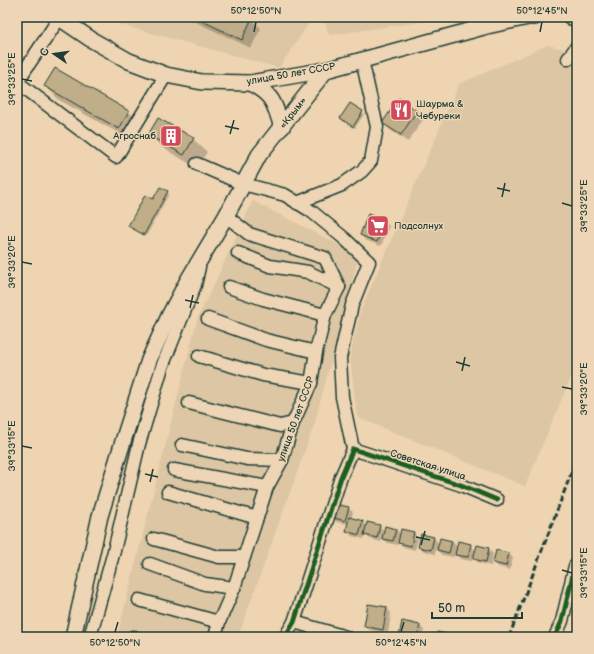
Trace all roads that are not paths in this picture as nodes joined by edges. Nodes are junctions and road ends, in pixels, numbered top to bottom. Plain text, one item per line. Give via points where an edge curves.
1 (59, 17) edge
2 (500, 17) edge
3 (535, 17) edge
4 (571, 17) edge
5 (577, 18) edge
6 (479, 24) edge
7 (577, 46) edge
8 (568, 59) dead end
9 (362, 60) junction
10 (326, 70) junction
11 (166, 75) junction
12 (250, 83) junction
13 (282, 127) junction
14 (197, 164) dead end
15 (243, 184) junction
16 (297, 202) junction
17 (226, 216) junction
18 (238, 253) dead end
19 (202, 254) junction
20 (229, 287) dead end
21 (339, 287) junction
22 (326, 315) junction
23 (208, 319) dead end
24 (316, 352) junction
25 (199, 356) dead end
26 (311, 383) junction
27 (189, 403) dead end
28 (293, 423) junction
29 (182, 446) dead end
30 (353, 449) junction
31 (282, 460) junction
32 (174, 470) dead end
33 (267, 487) junction
34 (168, 492) dead end
35 (497, 500) dead end
36 (257, 518) junction
37 (154, 539) dead end
38 (244, 557) junction
39 (150, 564) dead end
40 (577, 564) edge
41 (234, 588) junction
42 (139, 600) dead end
43 (219, 622) junction
44 (294, 622) junction
45 (73, 637) edge
46 (90, 637) edge
47 (215, 637) edge
48 (285, 637) edge
49 (346, 637) edge
50 (555, 637) edge

1 - 11 main road, улица 50 лет СССР via 129,61
1 - 11 street via 17,82 116,157
2 - 6 street, улица 50 лет СССР
3 - 6 main road, улица 50 лет СССР
4 - 5 main road
6 - 9 main road, улица 50 лет СССР
7 - 8 street
9 - 10 main road, улица 50 лет СССР
9 - 16 street via 377,127 371,161 342,185
10 - 12 main road, улица 50 лет СССР
10 - 13 main road, «Крым»
11 - 12 main road, улица 50 лет СССР via 202,82
12 - 13 main road via 264,90 270,97
13 - 15 main road, «Крым» via 259,155
14 - 15 street
15 - 16 street via 285,195
15 - 17 main road, «Крым»
16 - 30 street via 370,262 352,305 340,358 342,397
17 - 19 main road, «Крым»
17 - 21 street via 249,234 325,258
18 - 21 street via 270,266 308,272
19 - 45 main road, «Крым» via 149,360 100,516
19 - 46 street via 195,285 162,367 139,444 114,551
20 - 22 street via 263,299
21 - 22 street, улица 50 лет СССР
22 - 24 street, улица 50 лет СССР
23 - 24 street via 266,340
24 - 26 street, улица 50 лет СССР
25 - 26 street via 264,375
26 - 28 street, улица 50 лет СССР
27 - 28 street via 280,426
28 - 31 street, улица 50 лет СССР
29 - 31 street via 247,459
30 - 35 street, Советская улица via 461,485
30 - 44 street via 341,477
31 - 33 street, улица 50 лет СССР
32 - 33 street
33 - 36 street, улица 50 лет СССР
34 - 36 street
36 - 38 street, улица 50 лет СССР
37 - 38 street via 218,557
38 - 41 street, улица 50 лет СССР
39 - 41 street via 205,584
40 - 50 street via 562,621
41 - 43 street, улица 50 лет СССР
42 - 43 street
43 - 47 street, улица 50 лет СССР
44 - 48 street
44 - 49 street

